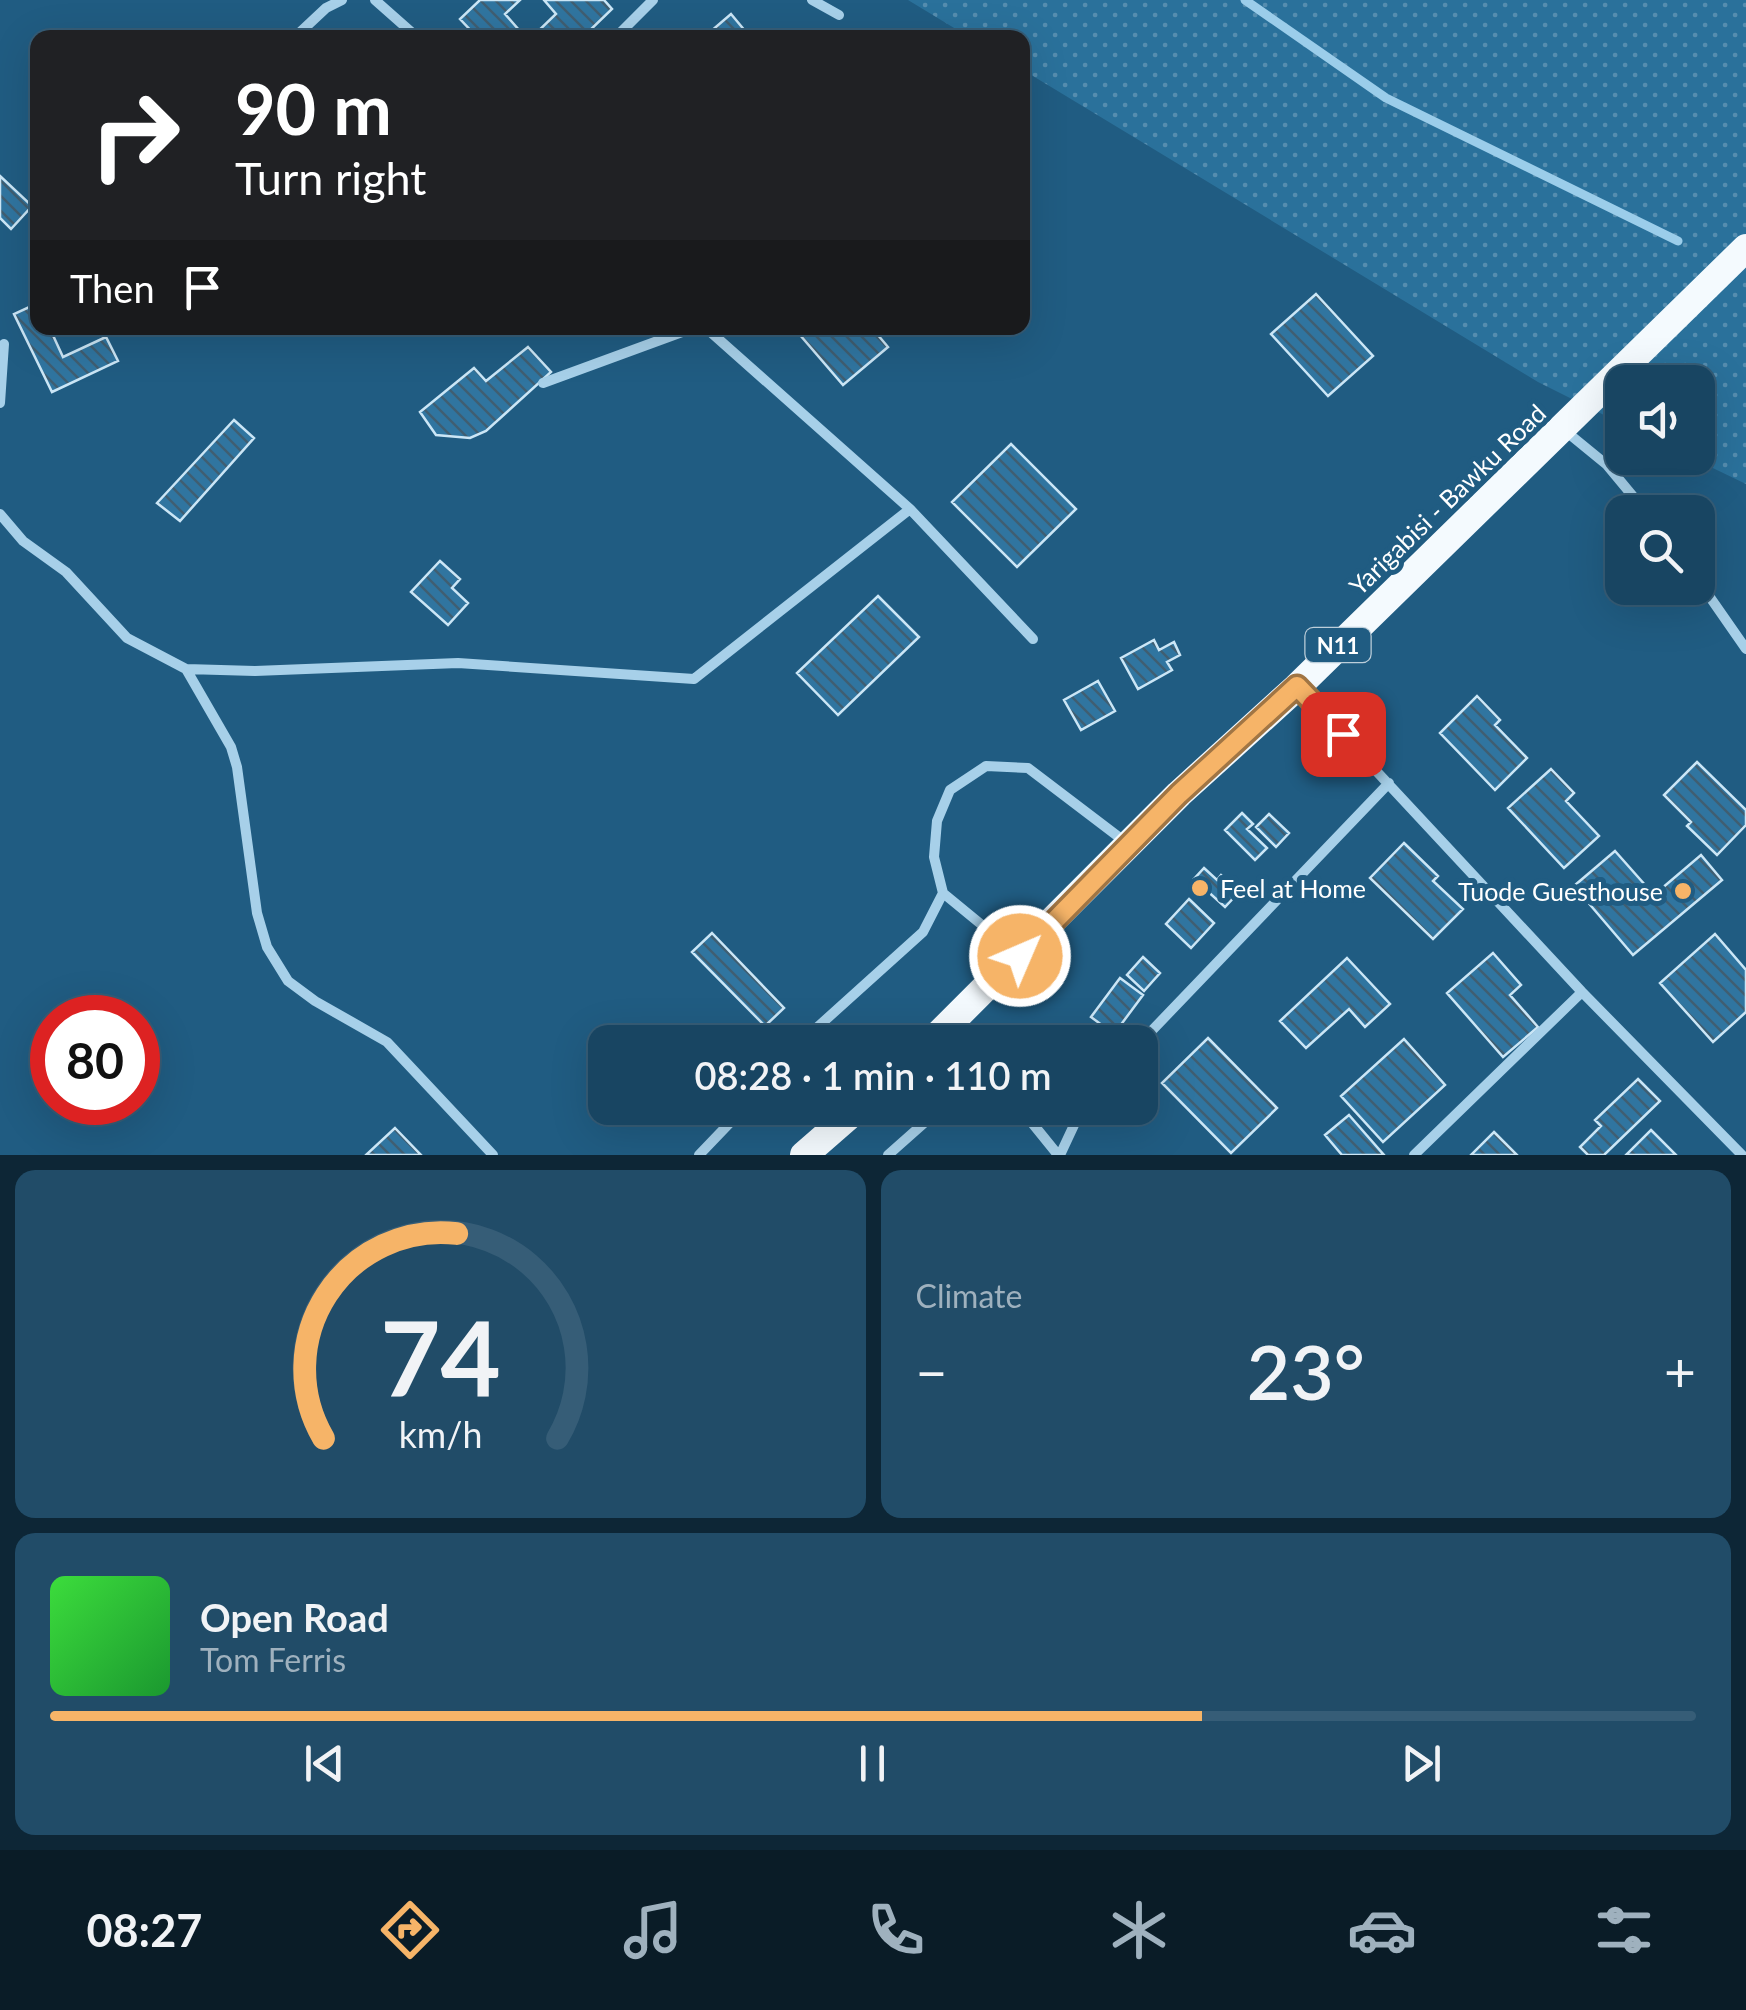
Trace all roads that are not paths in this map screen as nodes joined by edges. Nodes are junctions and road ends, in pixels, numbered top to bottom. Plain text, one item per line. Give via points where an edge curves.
1 (342, 0) edge
2 (375, 0) edge
3 (652, 0) edge
4 (812, 0) edge
5 (839, 15) dead end
6 (303, 30) edge
7 (409, 30) edge
8 (622, 30) edge
9 (1746, 248) edge
10 (674, 335) edge
11 (714, 335) edge
12 (4, 344) dead end
13 (543, 383) dead end
14 (0, 403) edge
15 (1564, 430) junction
16 (1632, 495) edge
17 (910, 509) junction
18 (0, 514) edge
19 (1715, 604) edge
20 (1033, 639) dead end
21 (1746, 648) edge
22 (186, 669) junction
23 (1297, 686) junction
24 (1390, 782) junction
25 (1129, 844) junction
26 (944, 893) junction
27 (1020, 956) junction
28 (1582, 992) junction
29 (820, 1025) edge
30 (960, 1025) edge
31 (1157, 1025) edge
32 (728, 1125) edge
33 (838, 1125) edge
34 (922, 1125) edge
35 (1034, 1125) edge
36 (1074, 1125) edge
37 (493, 1155) edge
38 (699, 1155) edge
39 (804, 1155) edge
40 (888, 1155) edge
41 (1059, 1155) edge
42 (1414, 1155) edge
43 (1742, 1155) edge

1 - 6 street
2 - 7 street
3 - 8 street
4 - 5 street
9 - 15 highway, Yarigabisi - Bawku Road / N11
10 - 13 street
11 - 17 street
12 - 14 street
15 - 16 street
15 - 23 highway, Yarigabisi - Bawku Road / N11
17 - 20 street
17 - 22 street via 694,679 458,663
18 - 22 street via 127,638
19 - 21 street
22 - 37 street via 231,747 257,913 288,982 387,1042
23 - 24 street
23 - 25 highway, Yarigabisi - Bawku Road / N11
24 - 28 street
24 - 31 street
25 - 26 street via 1028,768 986,766 950,790 937,821 934,857
25 - 27 highway, Yarigabisi - Bawku Road / N11
26 - 27 street
26 - 29 street via 923,932
27 - 30 highway, Yarigabisi - Bawku Road / N11
28 - 42 street
28 - 43 street
32 - 38 street
33 - 39 highway
34 - 40 street
35 - 41 street
36 - 41 street

